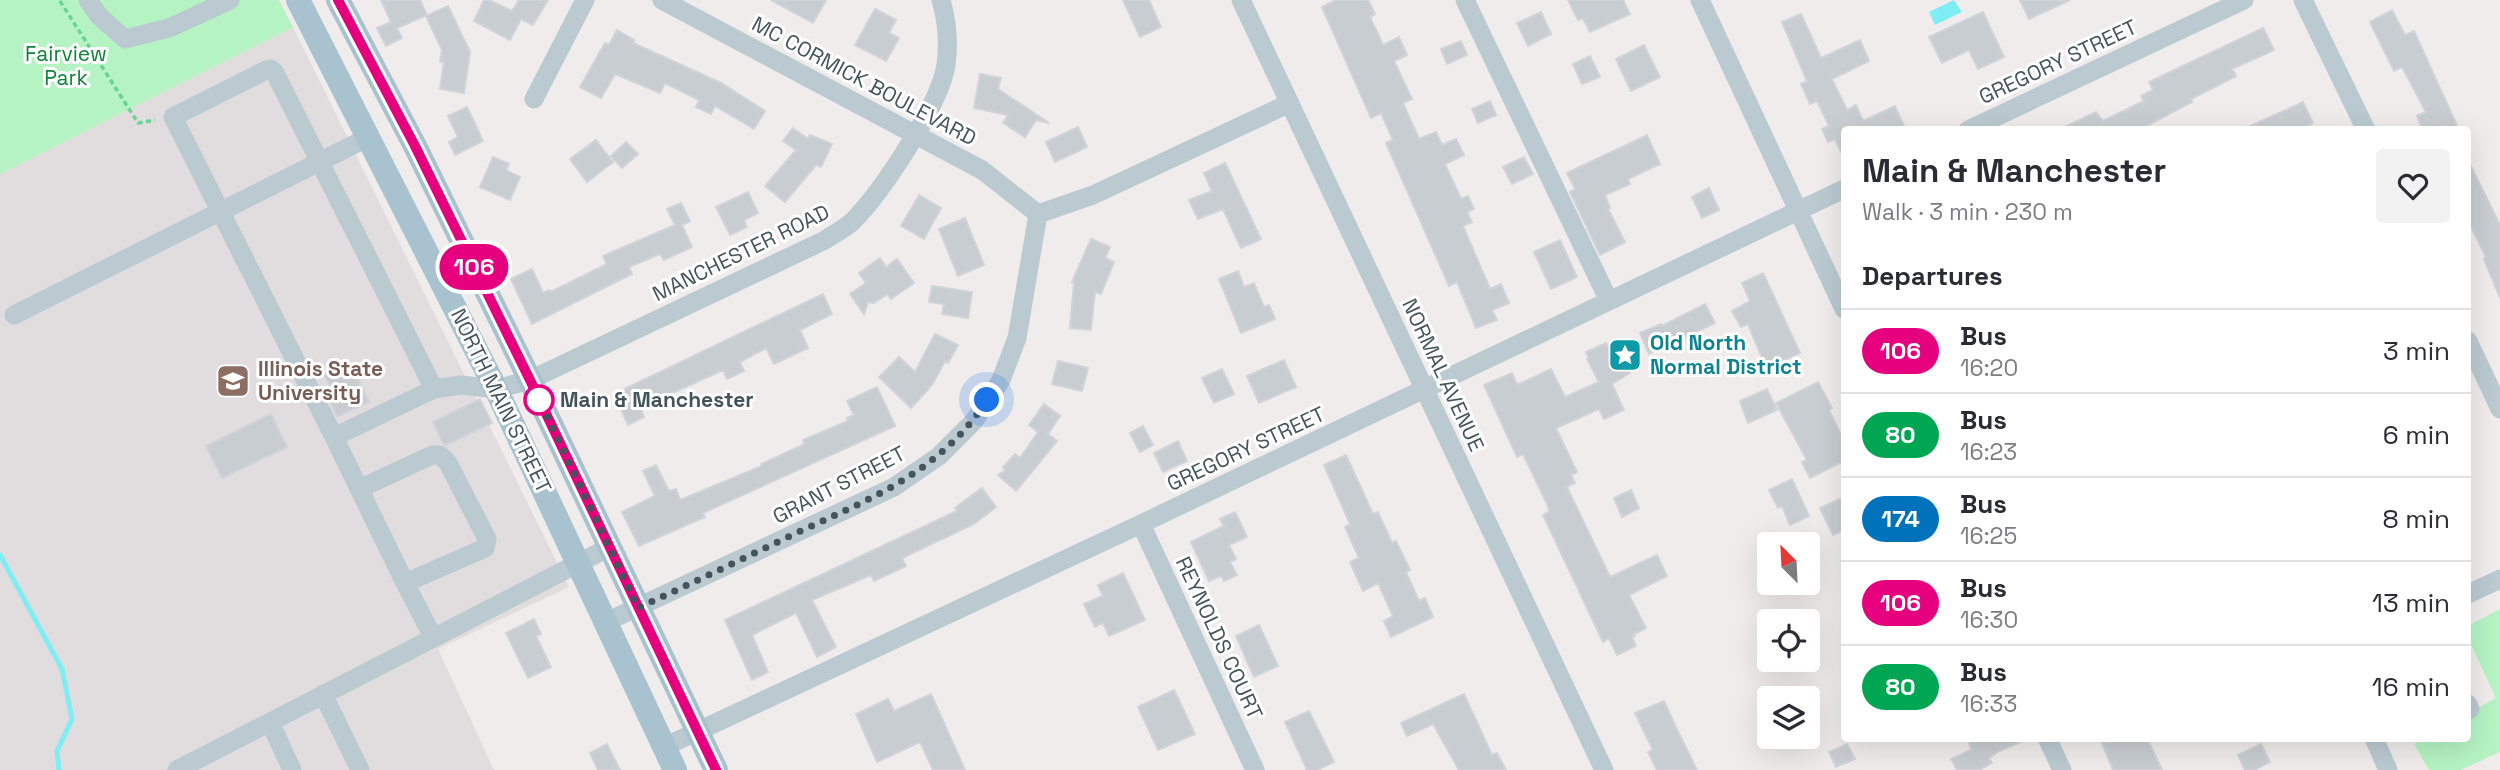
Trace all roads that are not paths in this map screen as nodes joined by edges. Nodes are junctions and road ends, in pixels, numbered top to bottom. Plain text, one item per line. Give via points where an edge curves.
1 (88, 0) edge
2 (230, 0) edge
3 (298, 0) edge
4 (338, 0) edge
5 (584, 0) edge
6 (662, 0) edge
7 (942, 0) edge
8 (1241, 0) edge
9 (1465, 0) edge
10 (1700, 0) edge
11 (2244, 0) edge
12 (2303, 0) edge
13 (534, 99) dead end
14 (1290, 103) junction
15 (1976, 126) edge
16 (2363, 126) edge
17 (914, 134) junction
18 (369, 137) junction
19 (318, 162) junction
20 (1841, 190) edge
21 (1798, 211) junction
22 (220, 212) junction
23 (1038, 214) junction
24 (1609, 301) junction
25 (1841, 303) edge
26 (14, 315) dead end
27 (2471, 347) edge
28 (530, 380) junction
29 (434, 388) junction
30 (496, 389) junction
31 (1425, 390) junction
32 (2499, 402) edge
33 (334, 437) junction
34 (359, 489) junction
35 (1142, 524) junction
36 (608, 548) junction
37 (579, 563) junction
38 (2500, 579) edge
39 (405, 583) junction
40 (2471, 593) edge
41 (638, 608) junction
42 (606, 622) junction
43 (433, 637) junction
44 (323, 694) junction
45 (270, 722) junction
46 (698, 732) junction
47 (2049, 742) edge
48 (2376, 742) edge
49 (664, 747) junction
50 (177, 770) edge
51 (292, 770) edge
52 (360, 770) edge
53 (675, 770) edge
54 (716, 770) edge
55 (1255, 770) edge
56 (1604, 770) edge
57 (2062, 770) edge
58 (2388, 770) edge

1 - 2 street via 125,39 169,27
3 - 18 main road, NORTH MAIN STREET
4 - 28 main road, NORTH MAIN STREET
5 - 13 street
6 - 17 street, MC CORMICK BOULEVARD
7 - 17 street, MANCHESTER ROAD via 948,36 946,67 935,100
8 - 14 street, NORMAL AVENUE
9 - 24 street
10 - 21 street
11 - 15 street, GREGORY STREET
12 - 16 street
14 - 23 street via 1093,195
14 - 31 street, NORMAL AVENUE
17 - 23 street, MC CORMICK BOULEVARD via 982,170
17 - 28 street, MANCHESTER ROAD via 878,194 850,224
18 - 19 street
18 - 30 main road, NORTH MAIN STREET
19 - 22 street
19 - 22 street via 275,73 265,70 173,117
19 - 29 street
20 - 21 street, GREGORY STREET
21 - 24 street, GREGORY STREET
21 - 25 street
22 - 26 street
22 - 33 street
23 - 41 street, GRANT STREET via 1017,338 1001,380 974,421 939,456 894,487
24 - 31 street, GREGORY STREET
27 - 32 street
28 - 30 street, MANCHESTER ROAD
28 - 36 main road, NORTH MAIN STREET
29 - 30 street
29 - 33 street
30 - 37 main road, NORTH MAIN STREET
31 - 35 street, GREGORY STREET
31 - 56 street, NORMAL AVENUE
33 - 34 street
34 - 39 street
34 - 39 street via 440,455 487,539 485,548
35 - 46 street, GREGORY STREET
35 - 55 street, REYNOLDS COURT
36 - 37 street
36 - 41 main road, NORTH MAIN STREET
37 - 42 main road, NORTH MAIN STREET
37 - 43 street
38 - 40 street
39 - 43 street
41 - 42 street, GRANT STREET
41 - 46 main road, NORTH MAIN STREET
42 - 49 main road, NORTH MAIN STREET
43 - 44 street
44 - 45 street
44 - 52 street
45 - 50 street
45 - 51 street
46 - 49 street, GREGORY STREET
46 - 54 main road, NORTH MAIN STREET
47 - 57 street
48 - 58 street
49 - 53 main road, NORTH MAIN STREET

